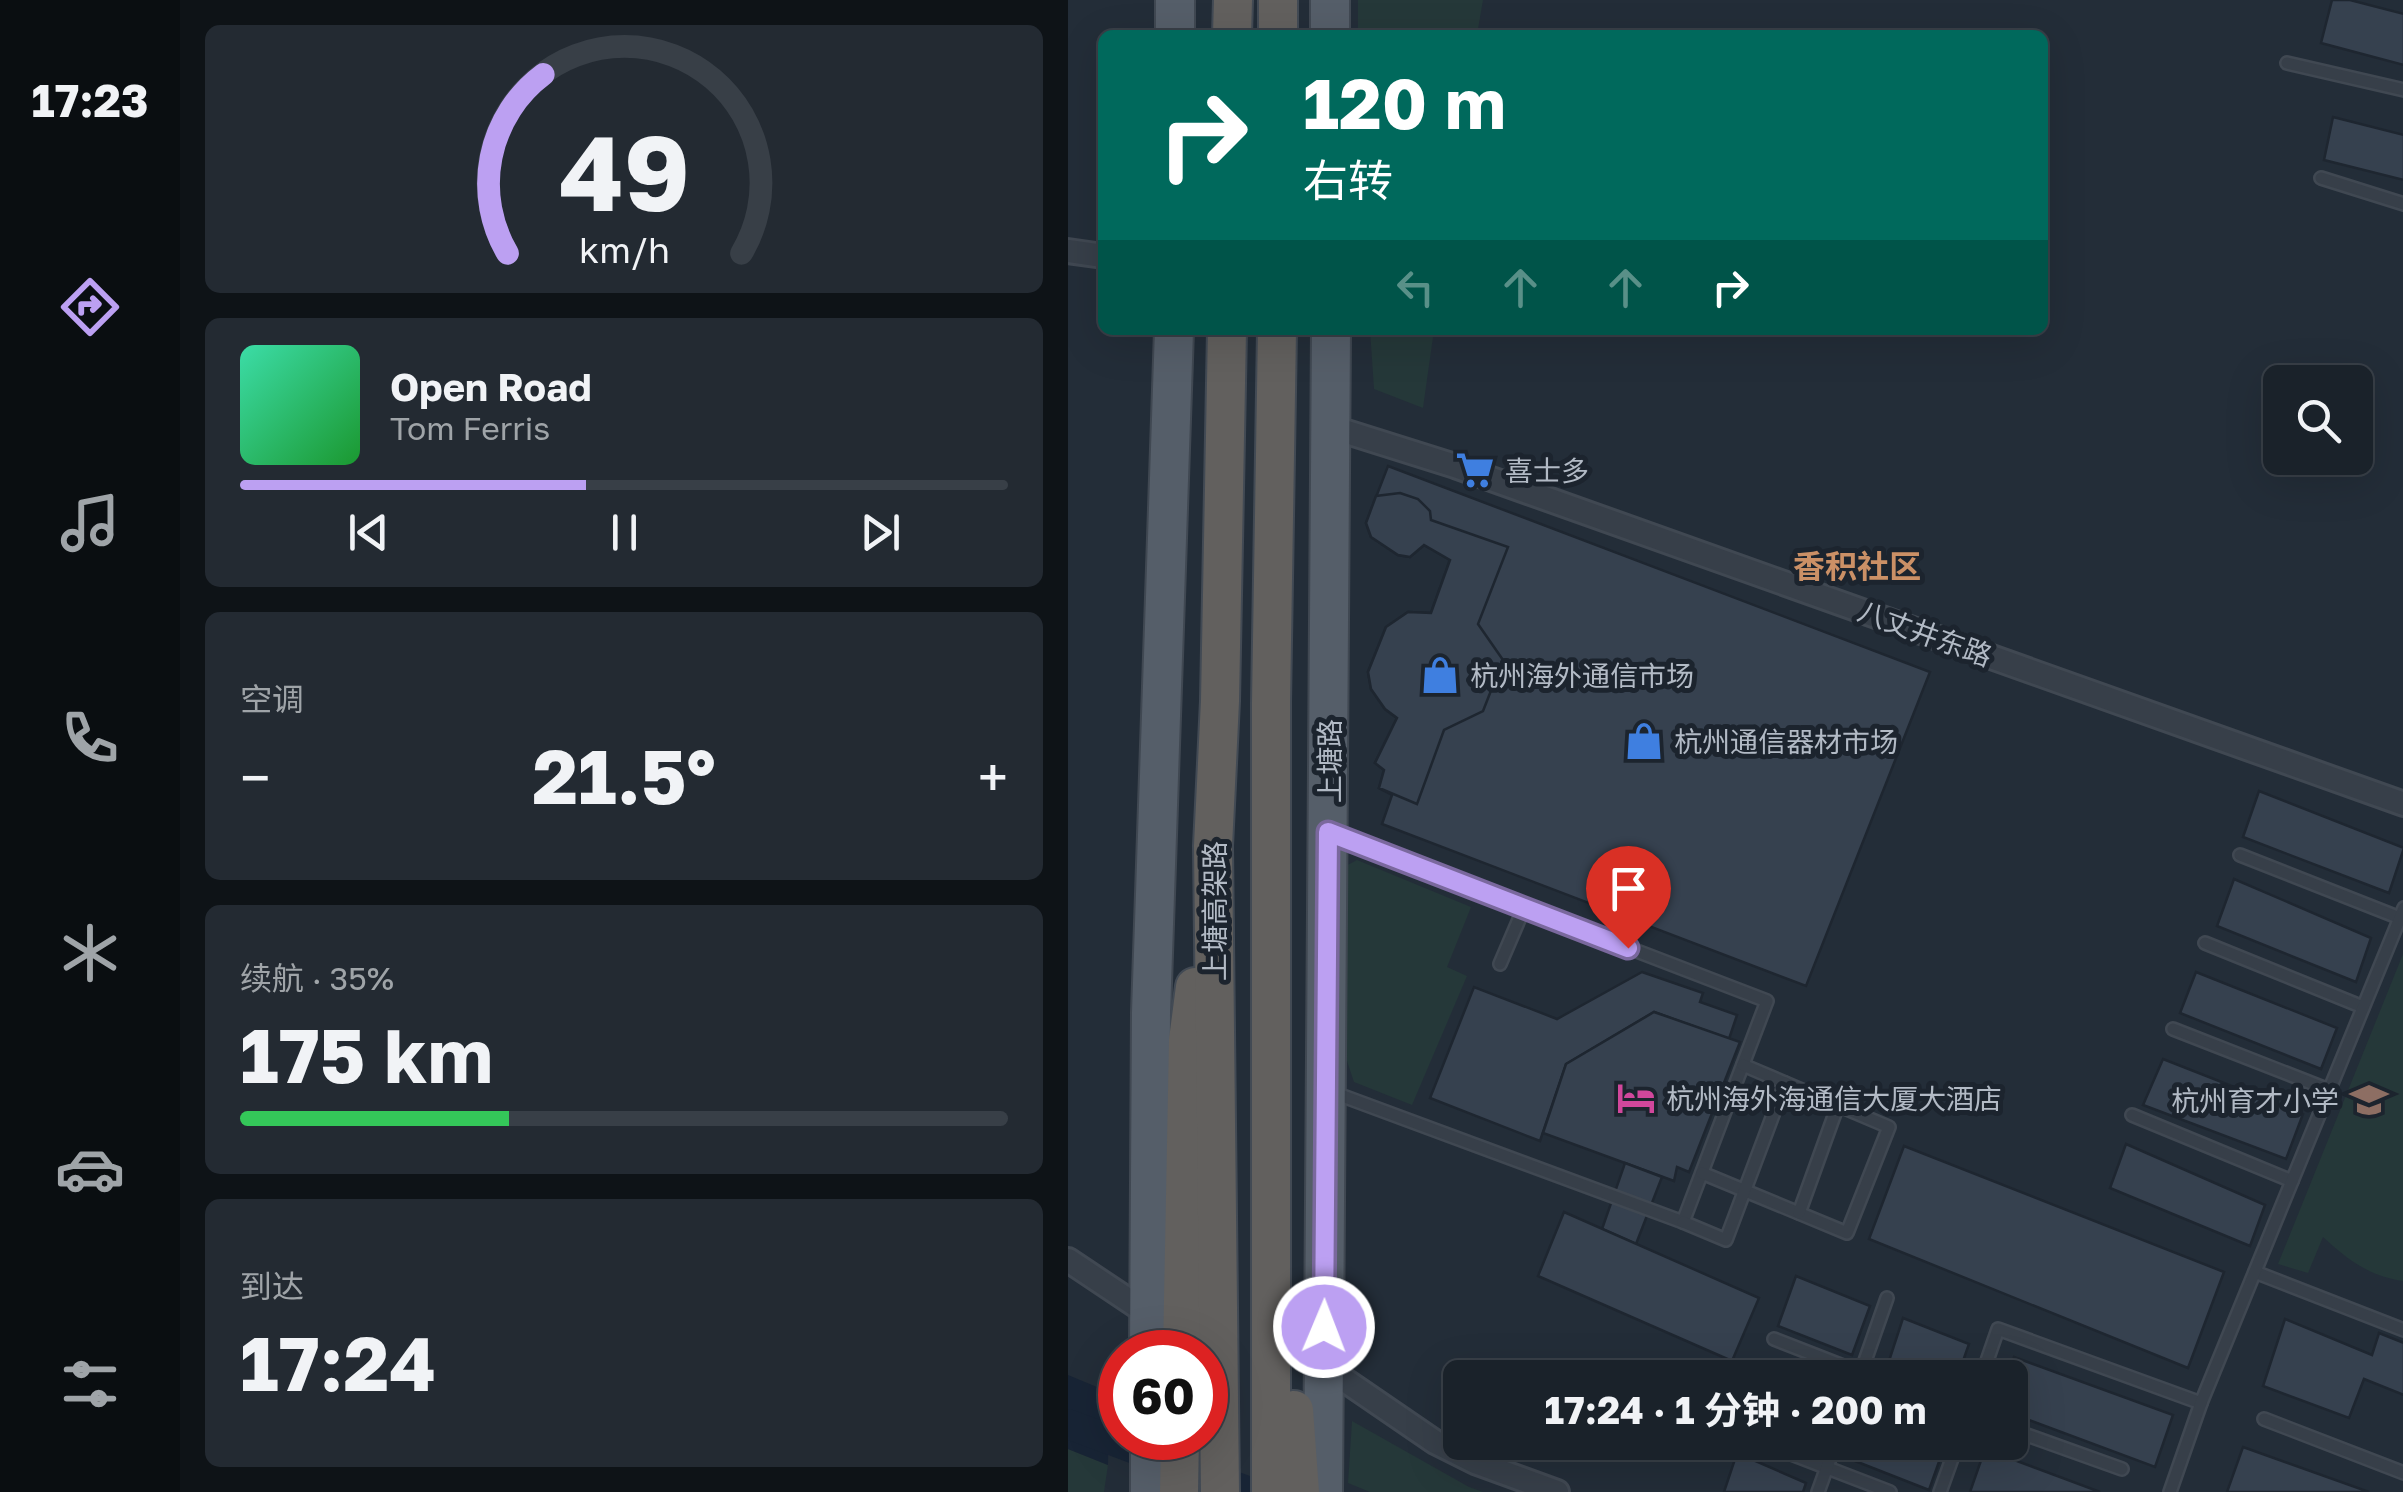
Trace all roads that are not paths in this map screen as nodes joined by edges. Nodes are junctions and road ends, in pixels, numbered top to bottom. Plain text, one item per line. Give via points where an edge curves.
1 (1175, 0) edge
2 (1233, 0) edge
3 (1278, 0) edge
4 (1330, 0) edge
5 (1175, 30) edge
6 (1232, 30) edge
7 (1278, 30) edge
8 (1330, 30) edge
9 (2287, 63) dead end
10 (2404, 90) edge
11 (2321, 178) dead end
12 (2404, 204) edge
13 (1068, 251) edge
14 (1098, 255) edge
15 (1174, 335) edge
16 (1227, 335) edge
17 (1277, 335) edge
18 (1331, 335) edge
19 (1332, 427) junction
20 (2404, 804) edge
21 (1328, 832) junction
22 (1213, 846) junction
23 (2240, 855) dead end
24 (1270, 886) junction
25 (1524, 908) junction
26 (2402, 913) edge
27 (2205, 943) dead end
28 (1500, 964) dead end
29 (2363, 1007) junction
30 (2172, 1029) dead end
31 (1743, 1065) junction
32 (1785, 1083) junction
33 (1326, 1090) junction
34 (2329, 1090) junction
35 (1838, 1106) junction
36 (2132, 1116) dead end
37 (1702, 1173) junction
38 (2292, 1181) junction
39 (1746, 1191) junction
40 (1799, 1213) junction
41 (1683, 1222) junction
42 (1068, 1260) edge
43 (2255, 1272) junction
44 (1887, 1298) dead end
45 (1149, 1314) junction
46 (1149, 1330) edge
47 (1182, 1330) edge
48 (2404, 1330) edge
49 (1774, 1340) dead end
50 (1823, 1360) edge
51 (1865, 1360) edge
52 (1987, 1360) edge
53 (1324, 1366) junction
54 (2201, 1403) junction
55 (2264, 1419) dead end
56 (2028, 1435) edge
57 (1150, 1460) edge
58 (1180, 1460) edge
59 (1806, 1460) edge
60 (1830, 1460) edge
61 (1952, 1460) edge
62 (1827, 1468) junction
63 (2122, 1469) dead end
64 (2404, 1474) edge
65 (1316, 1486) edge
66 (1150, 1492) edge
67 (1179, 1492) edge
68 (1220, 1492) edge
69 (1271, 1492) edge
70 (1557, 1492) edge
71 (1818, 1492) edge
72 (1890, 1492) edge
73 (1940, 1492) edge
74 (2170, 1492) edge

1 - 5 main road
2 - 6 highway
3 - 7 highway
4 - 8 main road
9 - 10 lane
11 - 12 lane
13 - 14 street
15 - 45 main road via 1150,1013
16 - 22 highway, 上塘高架路
17 - 24 highway, 上塘高架路
18 - 19 main road, 上塘路
19 - 20 street, 八丈井东路
19 - 21 main road, 上塘路
21 - 25 lane
21 - 33 main road, 上塘路
22 - 47 highway via 1188,1040
22 - 68 highway, 上塘高架路
23 - 26 lane
24 - 65 highway via 1291,1088 1294,1430
24 - 69 highway, 上塘高架路
25 - 28 lane
25 - 31 lane via 1767,1001
26 - 29 lane
27 - 29 lane
29 - 34 lane
30 - 34 lane
31 - 32 lane
31 - 37 lane
32 - 35 lane
32 - 39 lane
33 - 41 lane
33 - 53 main road, 上塘路
34 - 38 lane
35 - 40 lane
35 - 40 lane via 1889,1127 1847,1232
36 - 38 lane
37 - 39 lane
37 - 41 lane
38 - 43 lane
39 - 40 lane
39 - 41 lane via 1726,1240
42 - 45 street
43 - 48 lane
43 - 54 lane
44 - 51 lane
45 - 46 main road
49 - 50 lane
52 - 54 lane via 1998,1328
53 - 65 main road, 上塘路
53 - 70 street via 1434,1442
54 - 74 lane
55 - 64 lane
56 - 63 lane
57 - 66 main road
58 - 67 highway
59 - 62 lane
60 - 62 lane
61 - 73 lane
62 - 71 lane
62 - 72 lane

